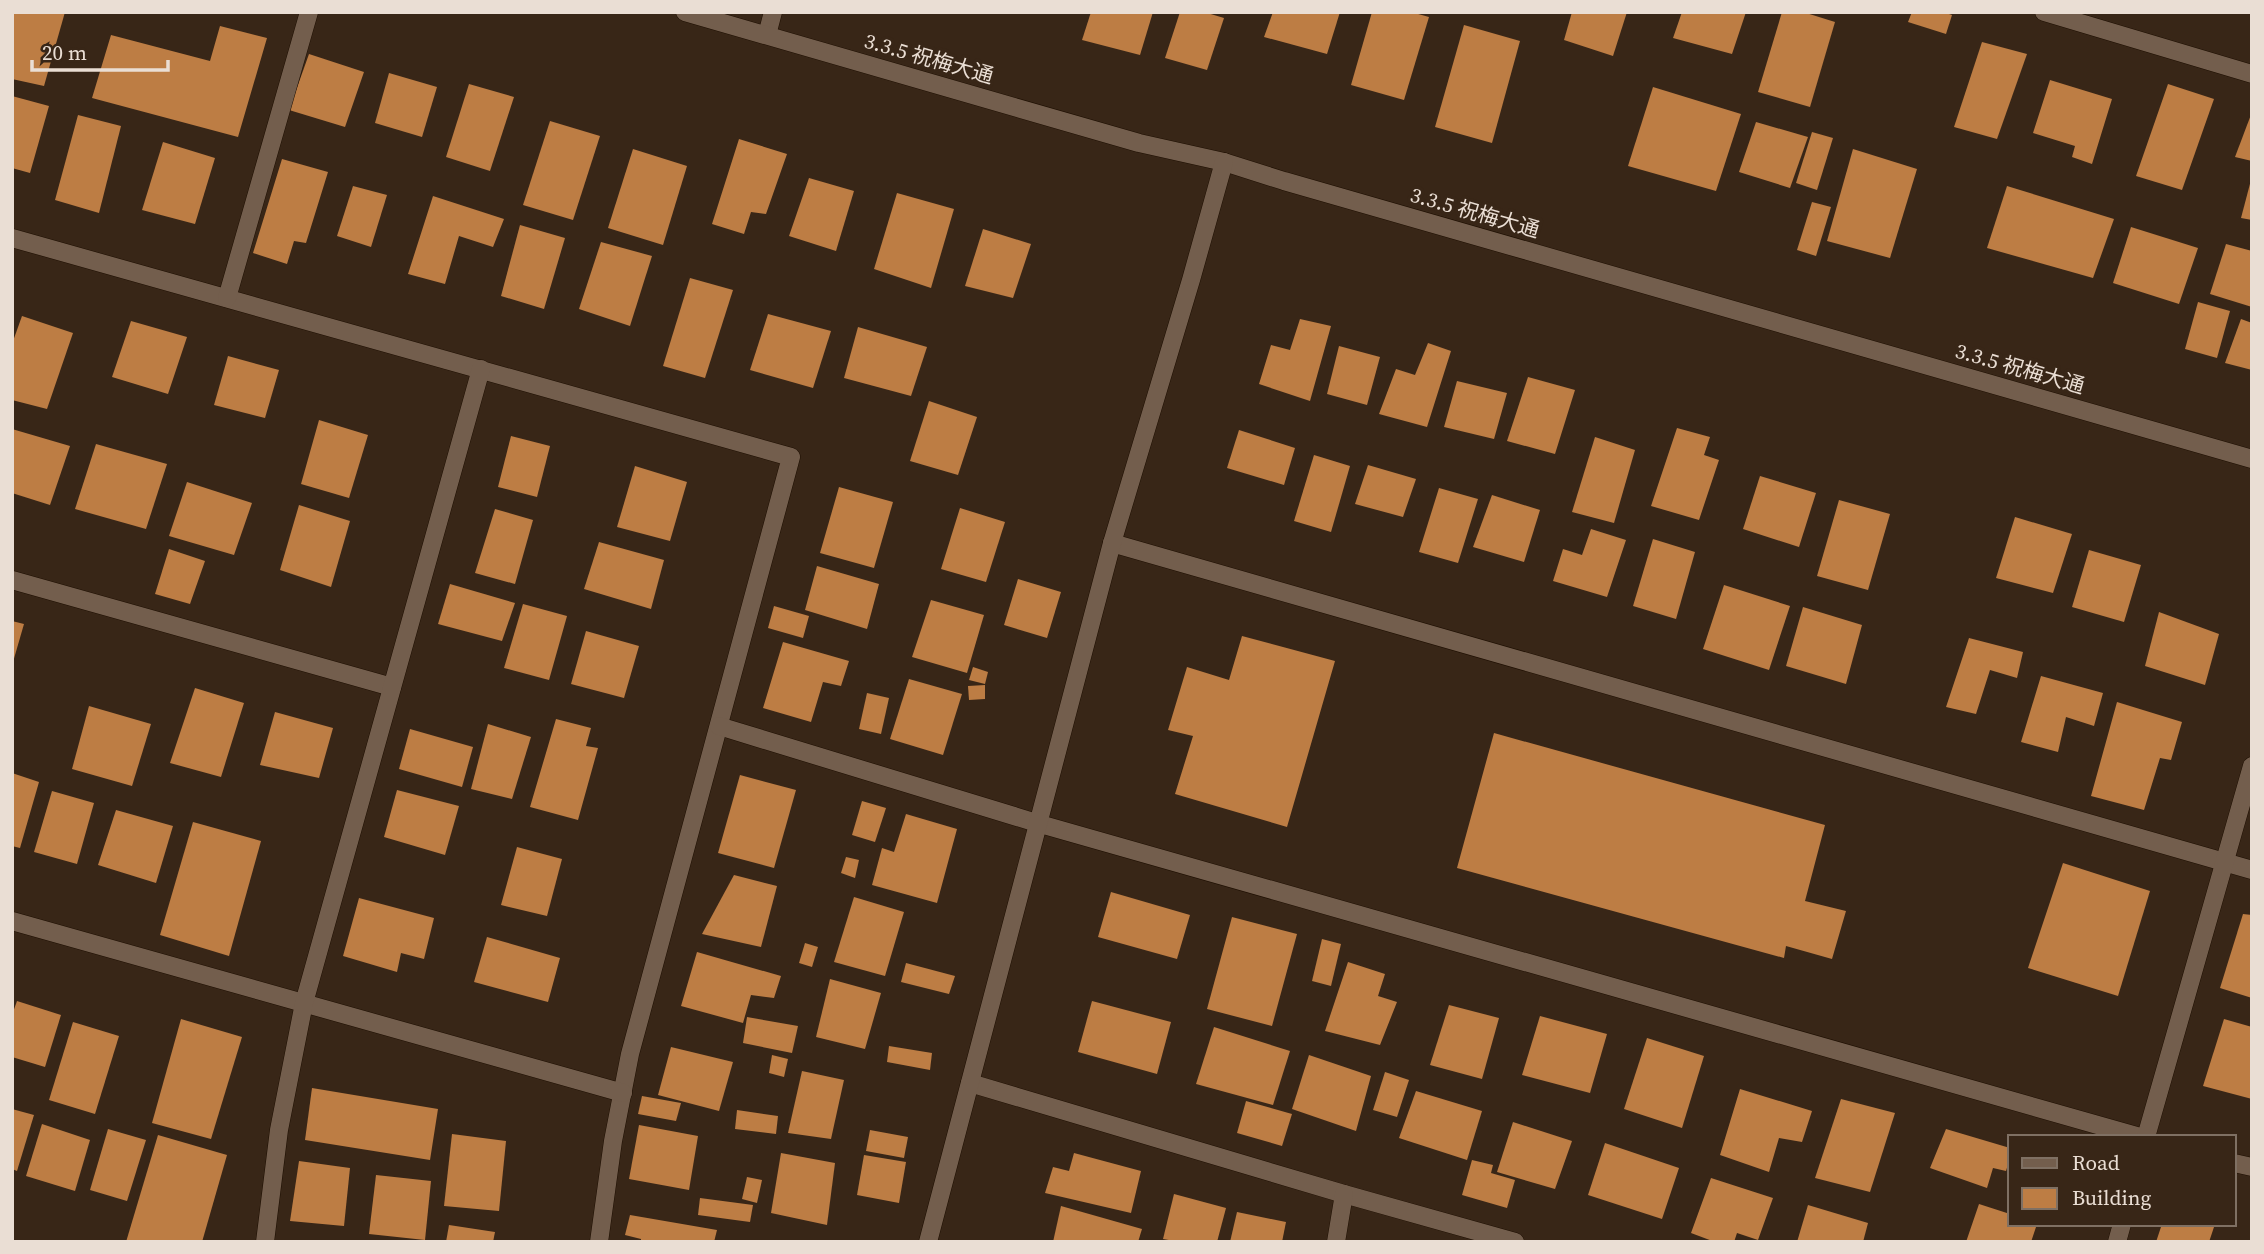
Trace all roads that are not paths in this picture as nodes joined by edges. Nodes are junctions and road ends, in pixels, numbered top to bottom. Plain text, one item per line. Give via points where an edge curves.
1 (309, 12) edge
2 (685, 12) edge
3 (773, 12) edge
4 (2044, 12) edge
5 (2081, 17) edge
6 (766, 35) junction
7 (2252, 74) edge
8 (1224, 162) junction
9 (12, 238) edge
10 (227, 298) junction
11 (481, 369) junction
12 (2252, 459) edge
13 (1112, 543) junction
14 (12, 580) edge
15 (392, 687) junction
16 (719, 726) junction
17 (2252, 766) edge
18 (1040, 824) junction
19 (2225, 862) junction
20 (2252, 870) edge
21 (12, 921) edge
22 (304, 1003) junction
23 (970, 1083) junction
24 (623, 1093) junction
25 (2133, 1135) edge
26 (2147, 1135) edge
27 (1344, 1194) junction
28 (265, 1242) edge
29 (599, 1242) edge
30 (928, 1242) edge
31 (1336, 1242) edge
32 (1515, 1242) edge

1 - 10 street
2 - 6 street, 3.3.5 祝梅大通
3 - 6 street
4 - 5 street
5 - 7 street
6 - 8 street, 3.3.5 祝梅大通 via 1139,143
8 - 12 street, 3.3.5 祝梅大通
8 - 13 street
9 - 10 street
10 - 11 street
11 - 15 street
11 - 16 street via 791,457
13 - 18 street
13 - 19 street
14 - 15 street
15 - 22 street
16 - 18 street
16 - 24 street
17 - 19 street
18 - 23 street
18 - 25 street
19 - 20 street
19 - 26 street
21 - 22 street
22 - 24 street
22 - 28 street via 279,1130
23 - 27 street
23 - 30 street
24 - 29 street
27 - 31 street
27 - 32 street

